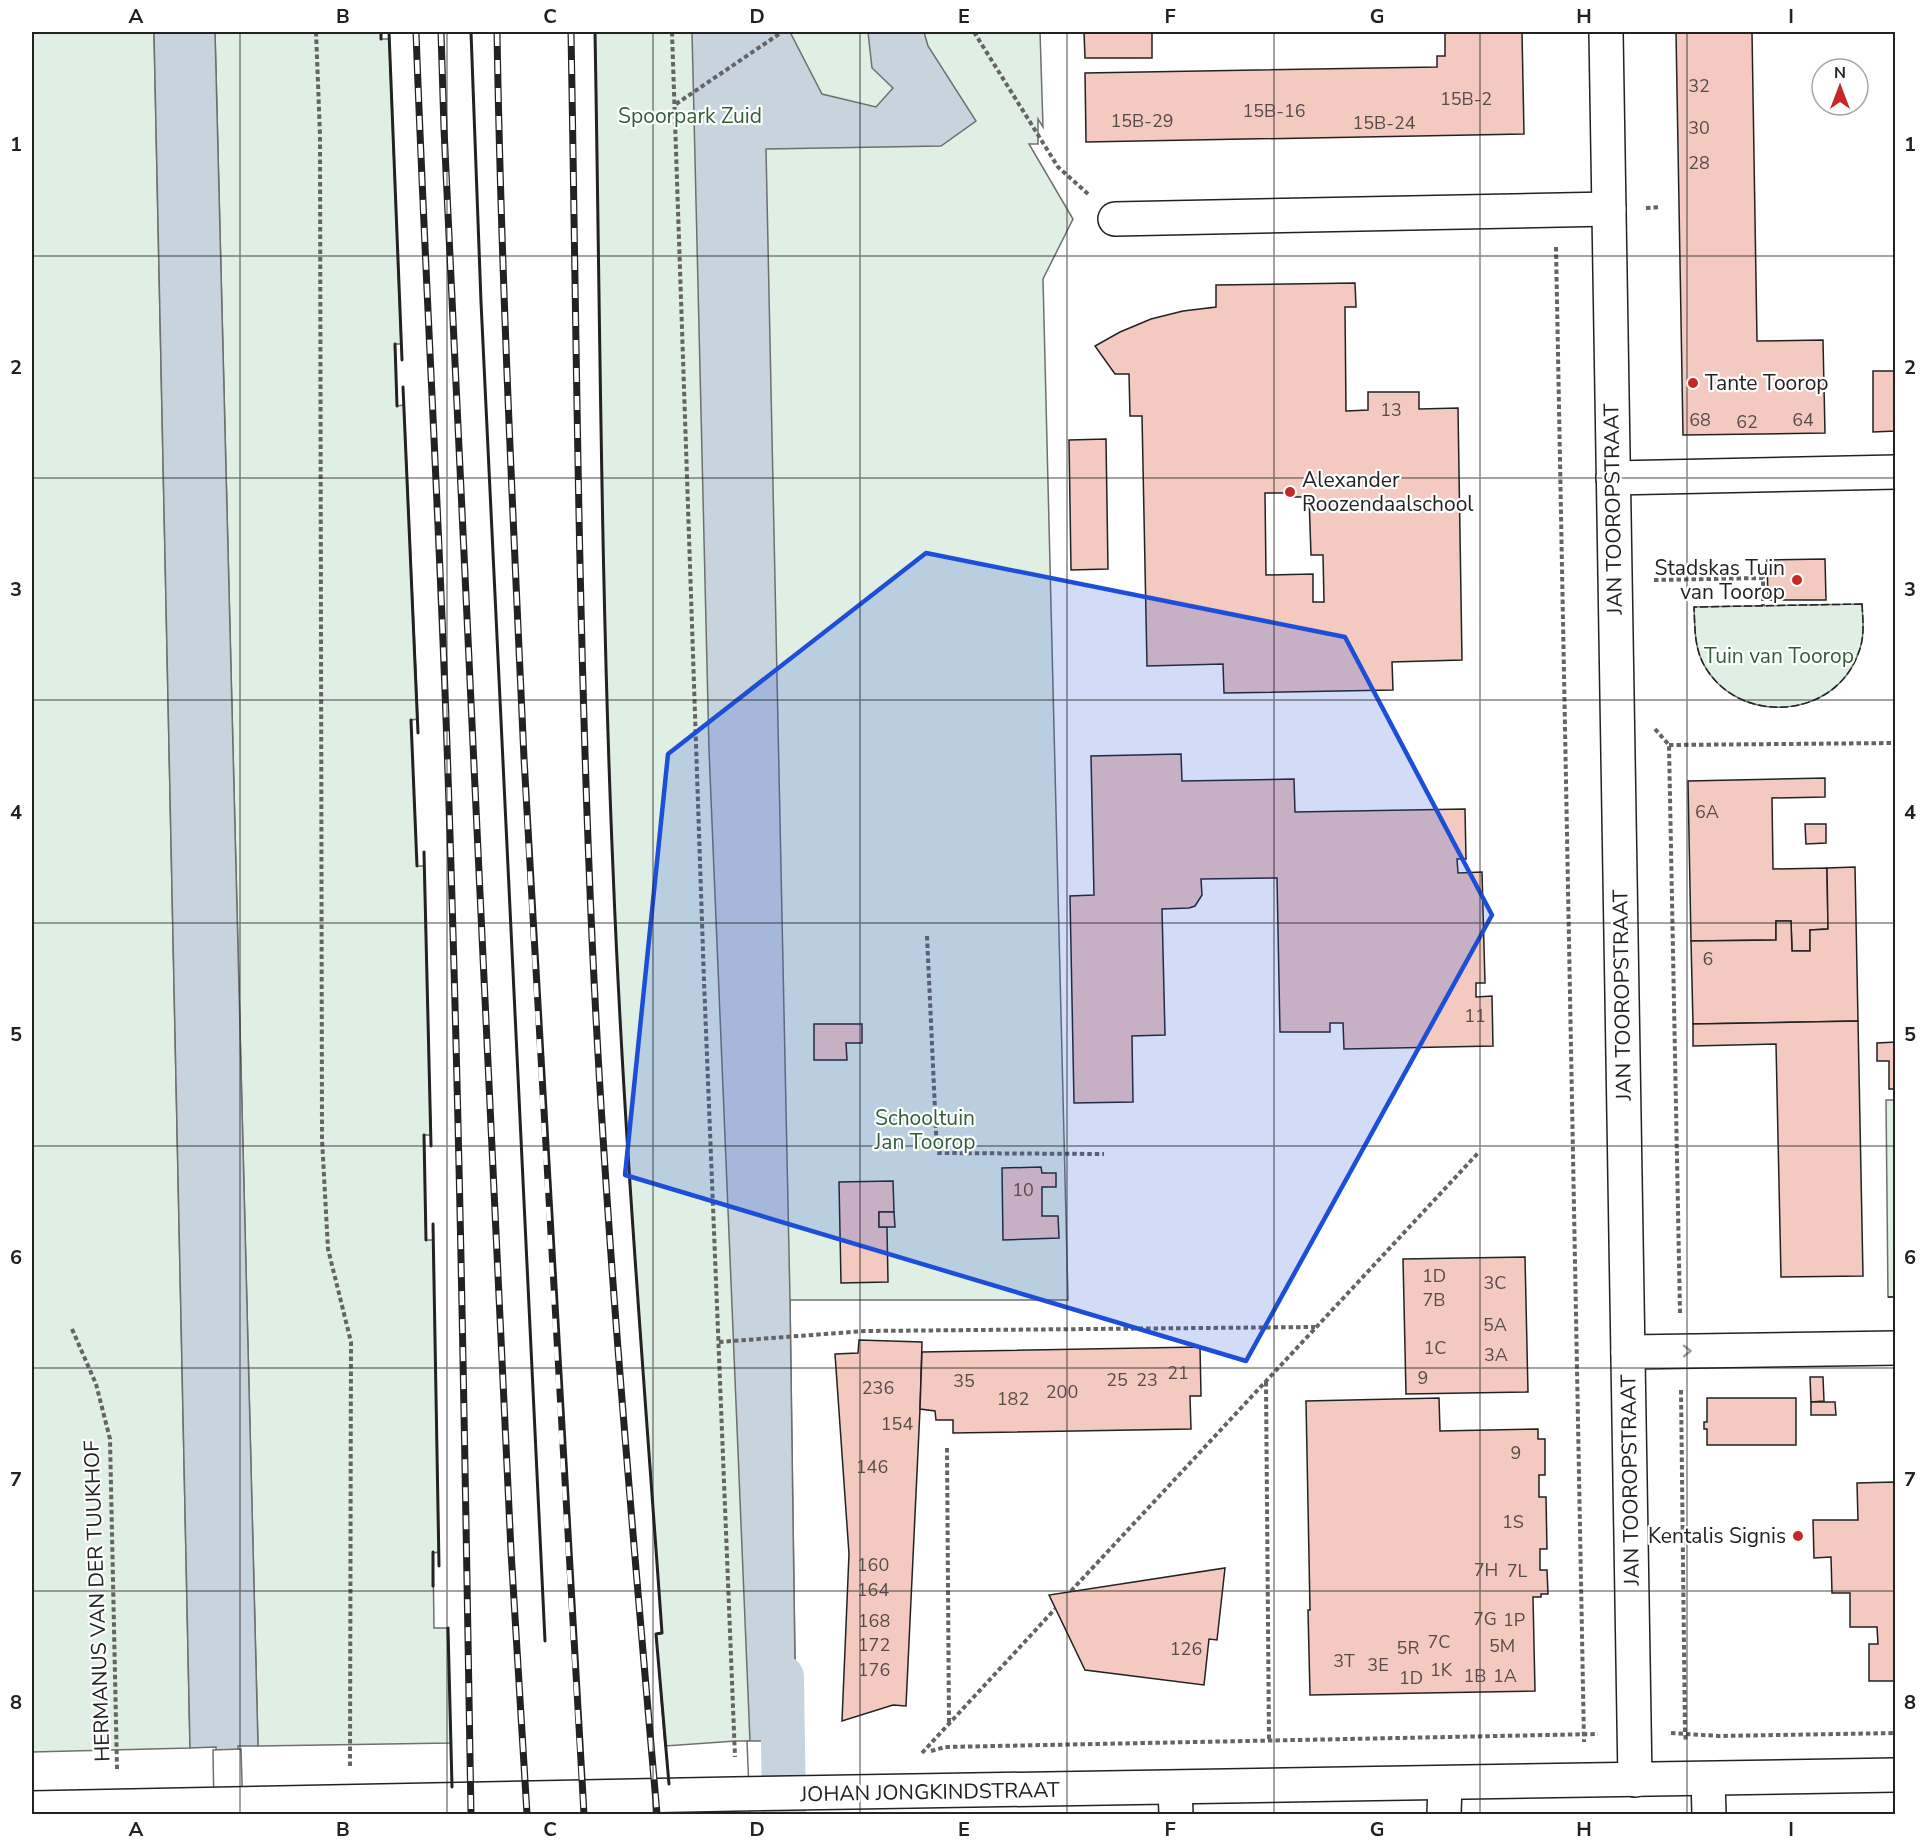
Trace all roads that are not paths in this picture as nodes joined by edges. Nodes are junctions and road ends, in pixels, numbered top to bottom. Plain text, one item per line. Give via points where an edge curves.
1 (1606, 32) edge
2 (1609, 209) junction
3 (1115, 219) road end
4 (1896, 472) edge
5 (1613, 478) junction
6 (1896, 1348) edge
7 (1628, 1352) junction
8 (1896, 1775) edge
9 (1700, 1779) junction
10 (1635, 1780) junction
11 (1445, 1799) edge
12 (1175, 1801) edge
13 (32, 1808) edge
14 (74, 1811) edge
15 (1709, 1815) edge

1 - 2 street, JAN TOOROPSTRAAT
2 - 3 street
2 - 5 street, JAN TOOROPSTRAAT
4 - 5 street
5 - 7 street, JAN TOOROPSTRAAT
7 -> 6 street
7 - 10 street, JAN TOOROPSTRAAT
8 - 9 street, JOHAN JONGKINDSTRAAT
9 - 10 street, JOHAN JONGKINDSTRAAT
9 - 15 street
10 - 11 street, JOHAN JONGKINDSTRAAT
11 - 12 street, JOHAN JONGKINDSTRAAT
12 - 14 street, JOHAN JONGKINDSTRAAT via 850,1793 118,1806
13 - 14 street, JOHAN JONGKINDSTRAAT

